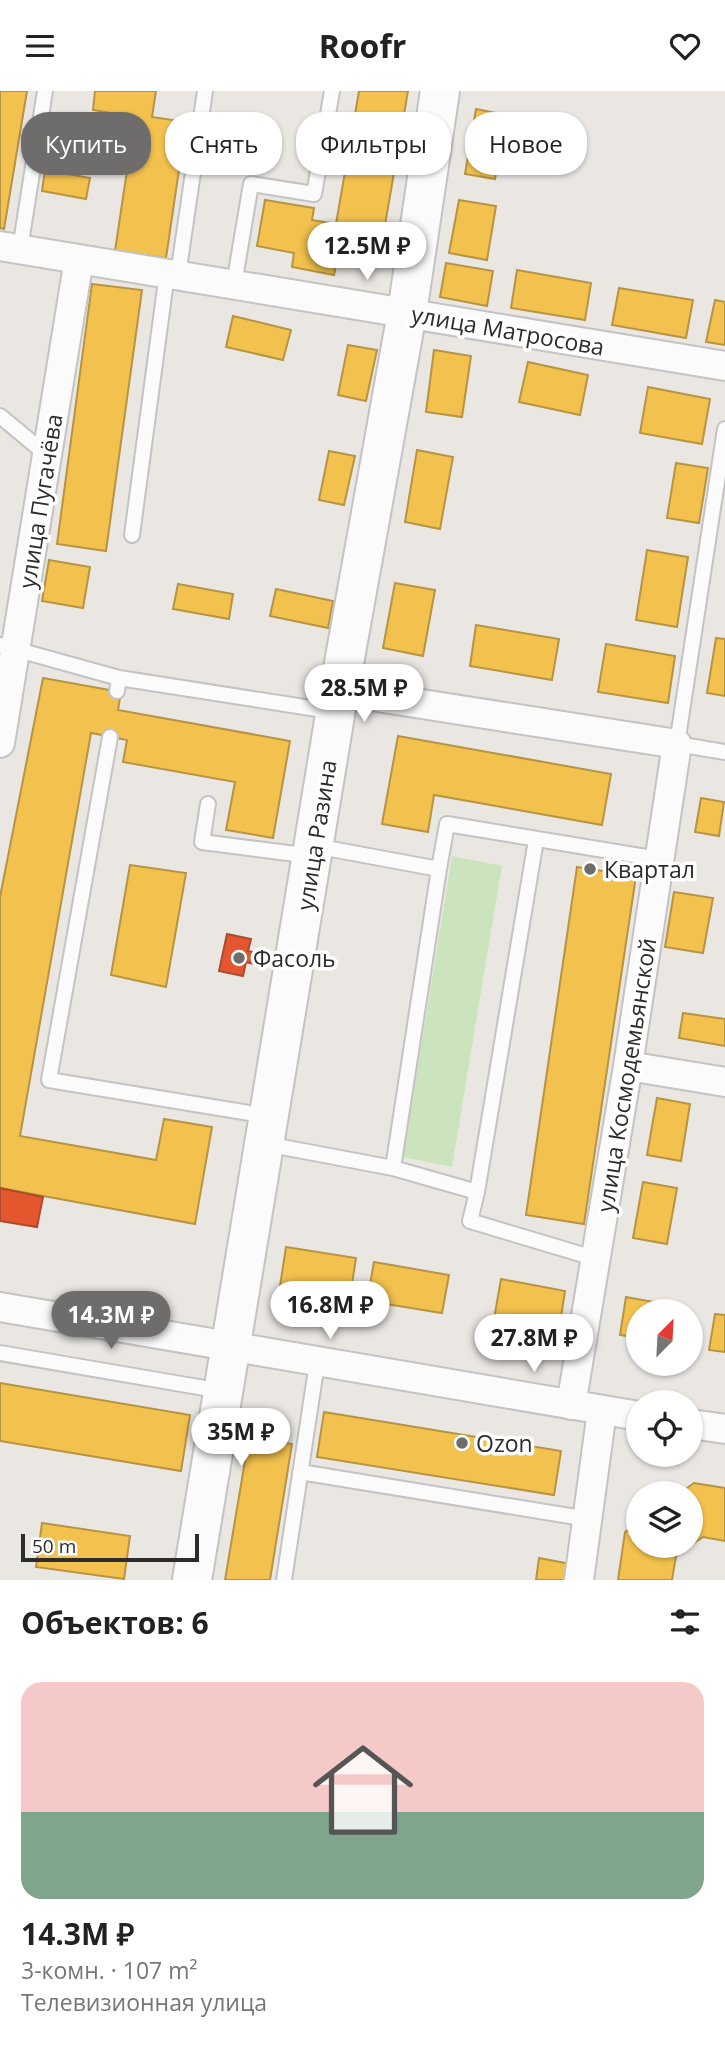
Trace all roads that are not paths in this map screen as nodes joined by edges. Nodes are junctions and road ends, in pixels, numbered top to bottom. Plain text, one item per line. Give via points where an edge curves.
1 (44, 91) edge
2 (205, 91) edge
3 (331, 91) edge
4 (440, 91) edge
5 (10, 247) edge
6 (79, 259) junction
7 (172, 274) junction
8 (234, 284) junction
9 (407, 313) junction
10 (725, 366) edge
11 (0, 417) edge
12 (725, 429) edge
13 (47, 455) junction
14 (132, 535) dead end
15 (8, 646) edge
16 (338, 702) junction
17 (110, 737) dead end
18 (0, 743) edge
19 (677, 744) junction
20 (725, 752) edge
21 (208, 804) dead end
22 (536, 840) junction
23 (313, 851) junction
24 (657, 859) junction
25 (439, 869) junction
26 (628, 1066) junction
27 (725, 1082) edge
28 (267, 1130) junction
29 (393, 1168) junction
30 (477, 1192) junction
31 (597, 1259) junction
32 (0, 1307) edge
33 (230, 1347) junction
34 (0, 1353) edge
35 (317, 1363) junction
36 (223, 1391) junction
37 (571, 1405) junction
38 (602, 1411) junction
39 (626, 1414) edge
40 (703, 1426) edge
41 (725, 1429) edge
42 (300, 1472) junction
43 (588, 1519) junction
44 (192, 1580) edge
45 (284, 1580) edge
46 (579, 1580) edge

1 - 5 lane
2 - 7 lane
3 - 8 lane via 314,194 251,184
4 - 9 street, улица Разина
5 - 6 street, улица Матросова
6 - 7 street, улица Матросова
6 - 13 street, улица Пугачёва
7 - 8 street, улица Матросова
7 - 14 lane
8 - 9 street, улица Матросова
9 - 10 street, улица Матросова
9 - 16 street, улица Разина
11 - 13 lane
12 - 19 lane
13 - 15 street, улица Пугачёва
15 - 16 lane via 118,685
15 - 18 street, улица Пугачёва
16 - 19 street
16 - 23 street, улица Разина
17 - 28 lane via 50,1080
19 - 20 lane
19 - 24 street, улица Космодемьянской
21 - 23 lane via 202,842
22 - 24 lane
22 - 25 lane via 447,824
22 - 30 lane
23 - 25 lane
23 - 28 street, улица Разина
24 - 26 street, улица Космодемьянской
25 - 29 lane
26 - 27 street
26 - 31 street, улица Космодемьянской
28 - 29 lane
28 - 33 street, улица Разина
29 - 30 lane
30 - 31 lane via 470,1221
31 - 37 street, улица Космодемьянской
32 - 33 street
33 - 35 street
33 - 36 street, улица Разина
34 - 36 lane
35 - 37 street
35 - 42 lane
36 - 44 street, улица Разина
37 - 38 street
38 - 39 street
38 - 43 street
40 - 41 street
42 - 43 lane
42 - 45 lane
43 - 46 street

